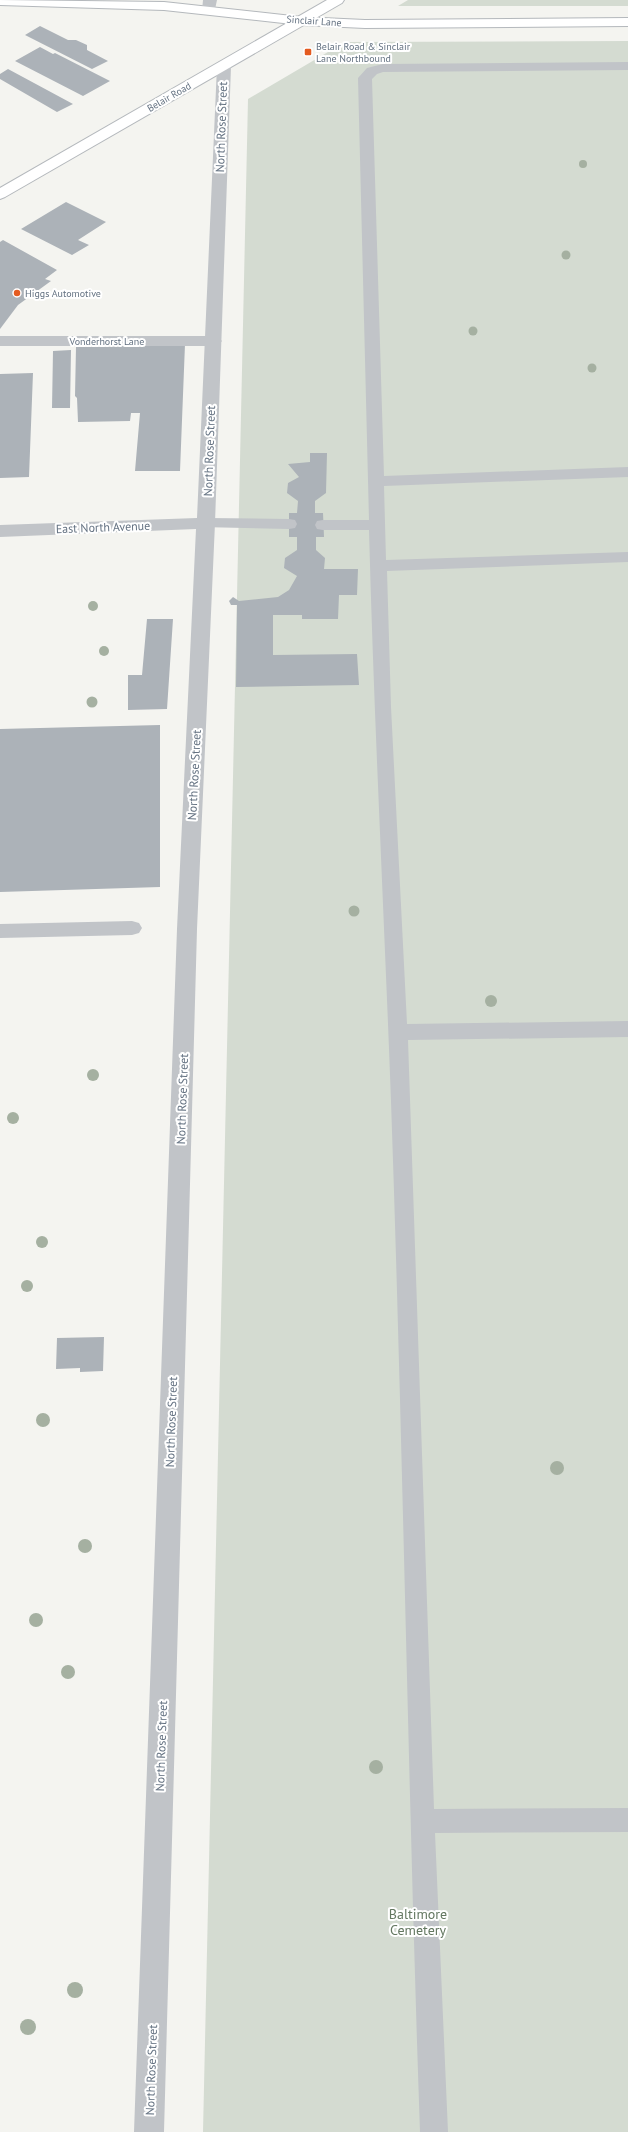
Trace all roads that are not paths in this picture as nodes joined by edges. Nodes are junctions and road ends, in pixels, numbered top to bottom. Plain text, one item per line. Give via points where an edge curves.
1 (0, 0) edge
2 (338, 0) edge
3 (210, 5) edge
4 (302, 21) junction
5 (628, 22) edge
6 (224, 66) junction
7 (628, 66) edge
8 (0, 194) edge
9 (0, 341) edge
10 (214, 341) junction
11 (628, 472) edge
12 (377, 480) junction
13 (206, 523) junction
14 (289, 524) dead end
15 (324, 525) dead end
16 (377, 525) junction
17 (0, 531) edge
18 (628, 557) edge
19 (378, 566) junction
20 (132, 928) dead end
21 (0, 931) edge
22 (628, 1029) edge
23 (397, 1032) junction
24 (628, 1820) edge
25 (422, 1821) junction
26 (149, 2132) edge
27 (434, 2132) edge

1 - 3 main road, Sinclair Lane
2 - 4 main road, Belair Road
3 - 4 main road, Sinclair Lane
4 - 5 main road, Sinclair Lane via 365,24
4 - 6 main road, Belair Road
6 - 8 main road, Belair Road
6 - 10 street, North Rose Street
7 - 12 lane via 383,68 372,71 365,78
9 - 10 lane, Vonderhorst Lane
10 - 13 street, North Rose Street
11 - 12 lane
12 - 16 lane
13 - 14 lane
13 - 17 street, East North Avenue
13 - 26 street, North Rose Street via 187,929
15 - 16 lane
16 - 19 lane
18 - 19 lane
19 - 23 lane
20 - 21 lane
22 - 23 lane
23 - 25 lane
24 - 25 lane
25 - 27 lane

